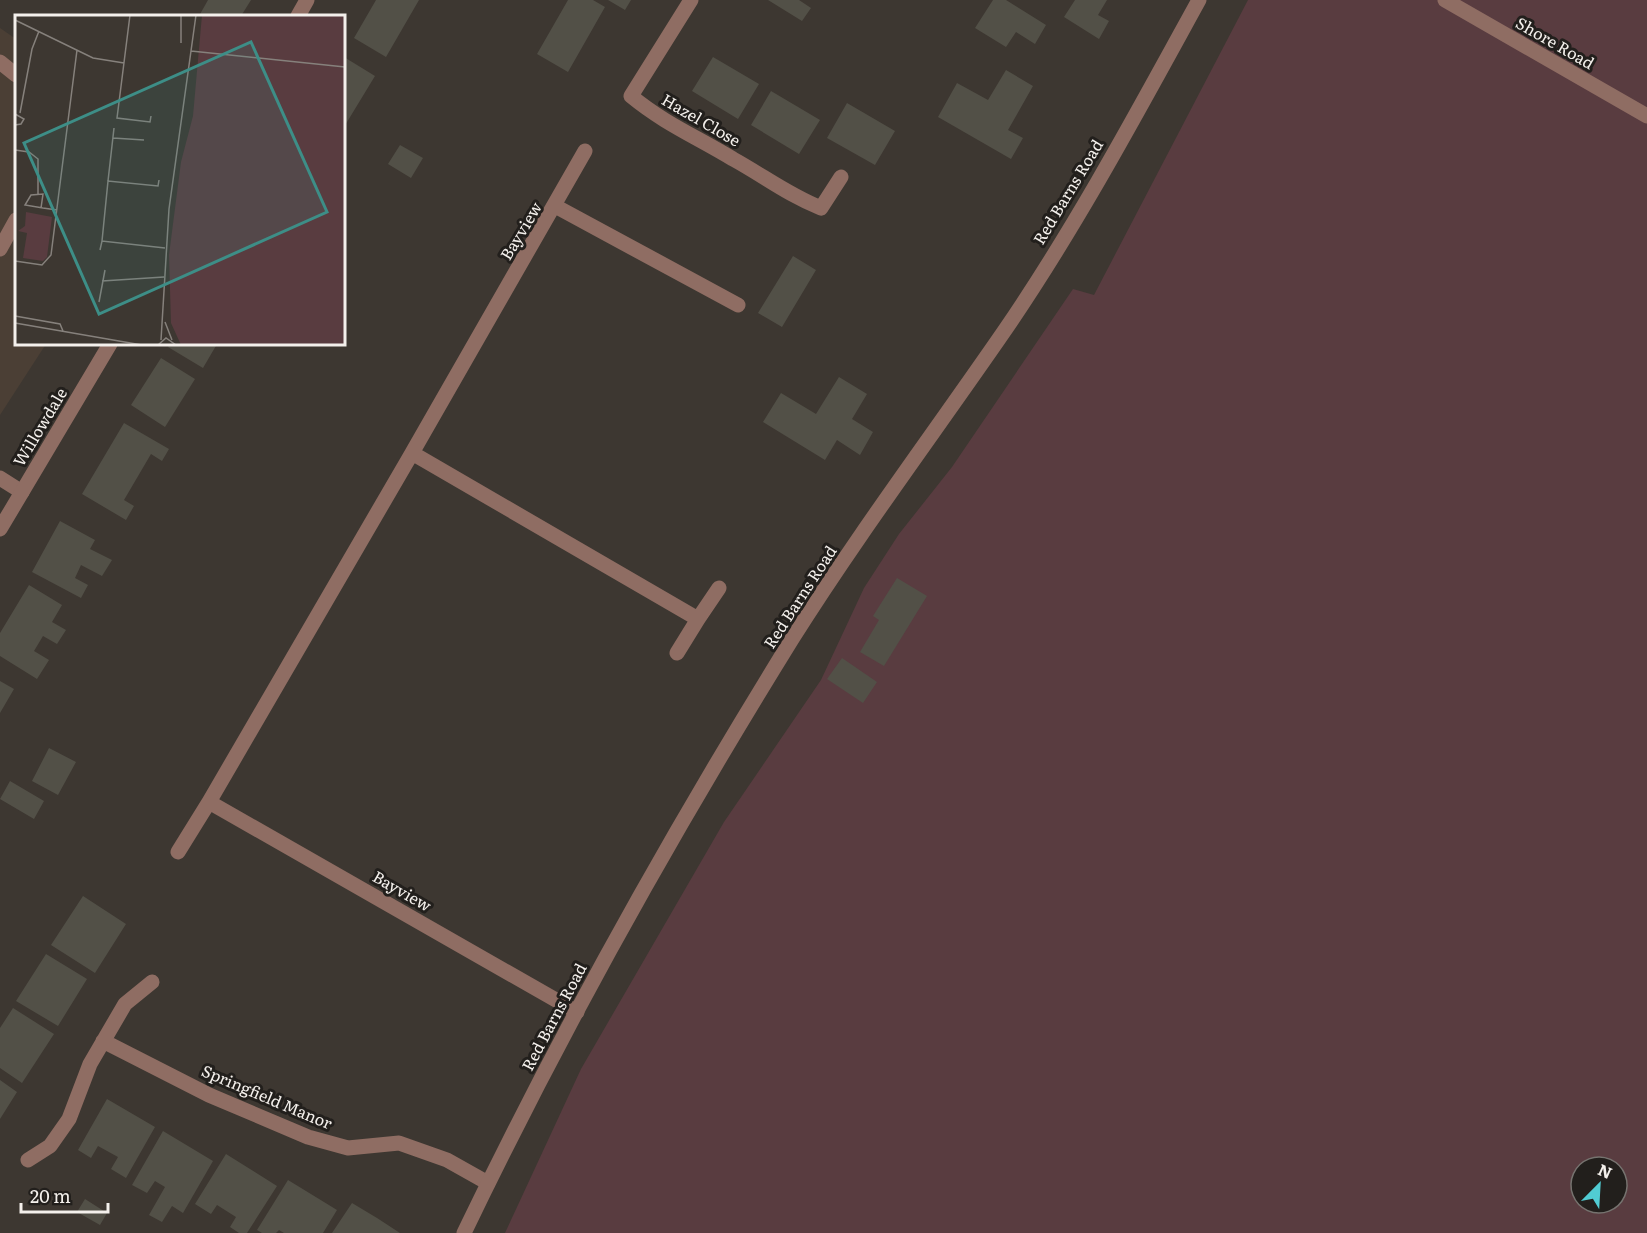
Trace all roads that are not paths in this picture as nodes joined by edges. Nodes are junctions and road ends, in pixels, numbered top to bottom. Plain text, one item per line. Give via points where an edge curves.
1 (307, 0) edge
2 (691, 0) edge
3 (1199, 0) edge
4 (1445, 0) edge
5 (299, 15) edge
6 (0, 62) edge
7 (15, 74) edge
8 (1647, 116) edge
9 (585, 152) dead end
10 (841, 177) dead end
11 (555, 206) junction
12 (15, 222) edge
13 (0, 249) edge
14 (738, 305) dead end
15 (109, 345) edge
16 (412, 453) junction
17 (0, 478) edge
18 (22, 492) junction
19 (0, 529) edge
20 (719, 588) dead end
21 (698, 619) junction
22 (677, 654) dead end
23 (209, 802) junction
24 (178, 852) dead end
25 (152, 982) dead end
26 (577, 1012) junction
27 (103, 1041) junction
28 (28, 1160) dead end
29 (488, 1183) junction
30 (464, 1233) edge

1 - 5 street
2 - 10 street, Hazel Close via 631,96 677,130 732,158 791,196 821,208
3 - 26 street, Red Barns Road via 1092,190 1006,328 794,637 702,788
4 - 8 street, Shore Road
6 - 7 street
9 - 11 street
11 - 14 street, Bayview
11 - 16 street, Bayview
12 - 13 street
15 - 18 street, Willowdale
16 - 21 street
16 - 23 street, Bayview
17 - 18 street
18 - 19 street, Willowdale
20 - 21 street
21 - 22 street
23 - 24 street, Bayview
23 - 26 street, Bayview
25 - 27 street via 125,1004
26 - 29 street, Red Barns Road
27 - 28 street via 69,1119 50,1146
27 - 29 street, Springfield Manor via 208,1095 308,1137 348,1148 399,1143 447,1160
29 - 30 street, Red Barns Road

